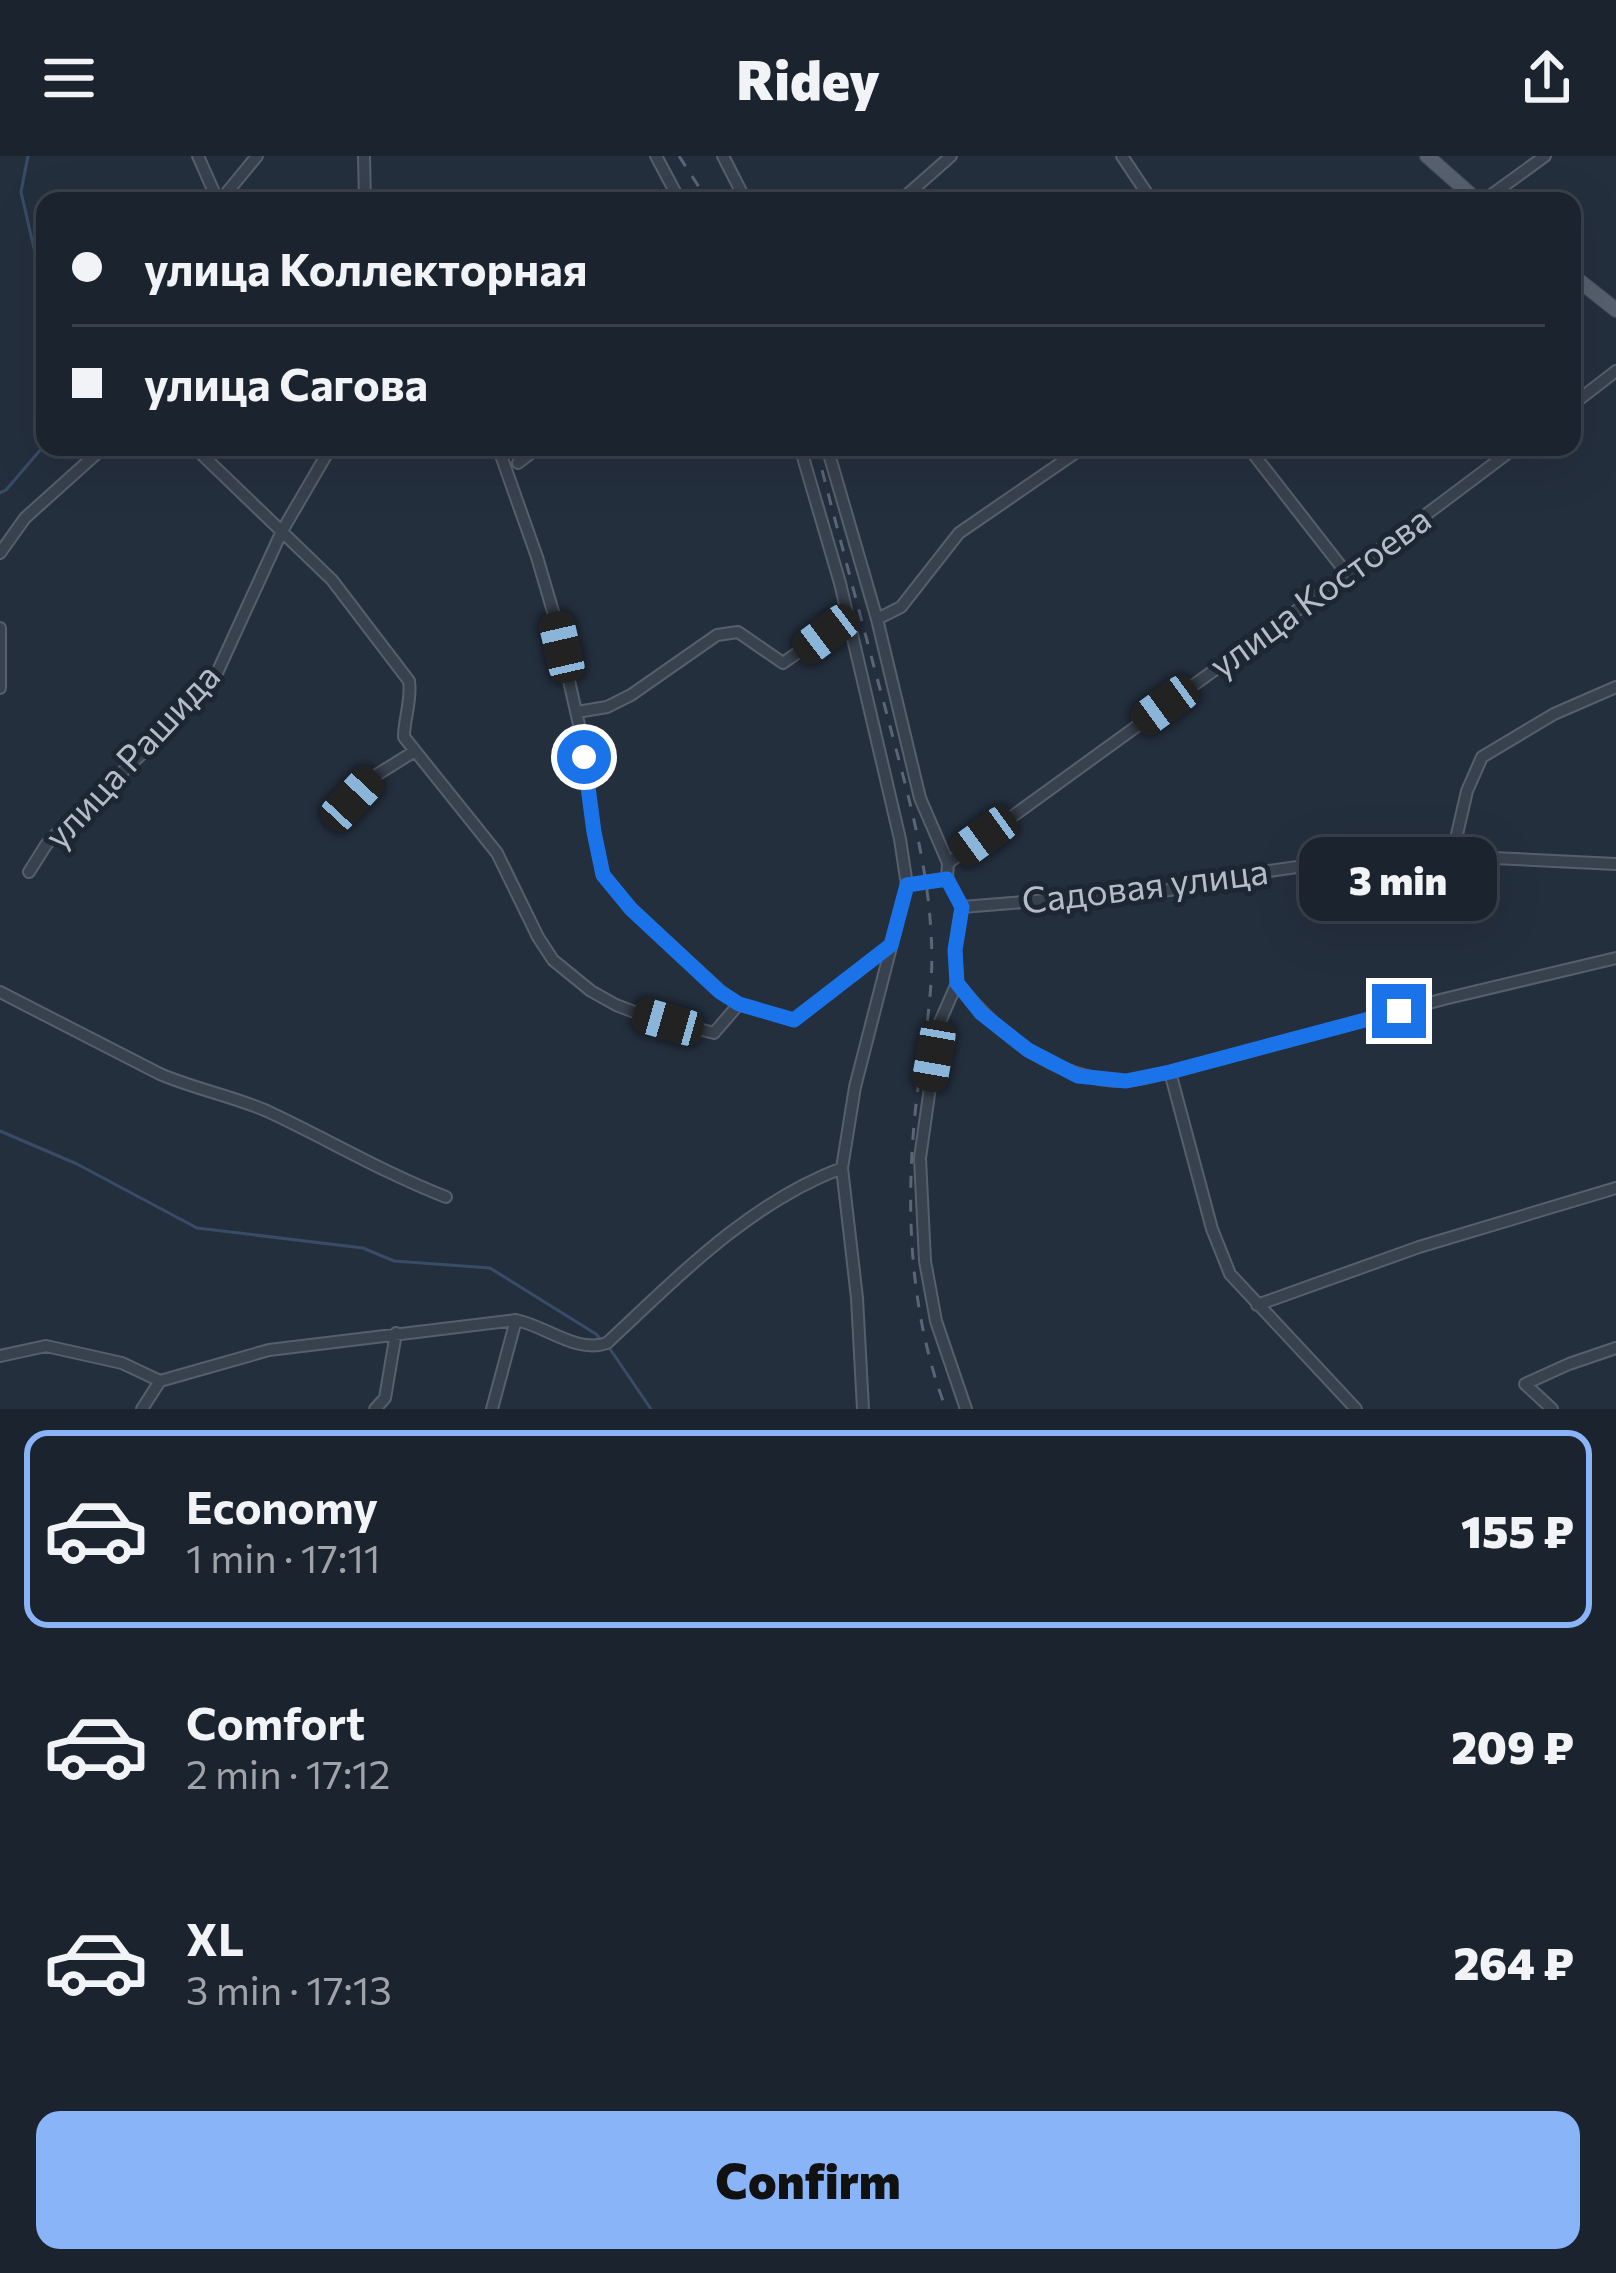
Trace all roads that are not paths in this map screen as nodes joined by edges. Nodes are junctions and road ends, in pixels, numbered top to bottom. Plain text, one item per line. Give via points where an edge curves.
1 (198, 156) edge
2 (257, 156) edge
3 (364, 156) edge
4 (656, 156) edge
5 (723, 156) edge
6 (951, 156) edge
7 (1122, 156) edge
8 (1427, 156) edge
9 (1545, 156) edge
10 (215, 192) edge
11 (227, 192) edge
12 (364, 192) edge
13 (675, 192) edge
14 (741, 192) edge
15 (910, 192) edge
16 (1146, 192) edge
17 (1470, 192) edge
18 (1494, 192) edge
19 (1581, 282) edge
20 (1616, 310) edge
21 (1616, 371) edge
22 (1581, 397) edge
23 (94, 456) edge
24 (203, 456) edge
25 (326, 456) edge
26 (502, 456) edge
27 (527, 456) edge
28 (803, 456) edge
29 (830, 456) edge
30 (1071, 456) edge
31 (1255, 456) edge
32 (1504, 456) edge
33 (518, 463) dead end
34 (282, 531) junction
35 (0, 553) edge
36 (1346, 574) junction
37 (848, 618) junction
38 (877, 619) junction
39 (0, 628) edge
40 (1616, 687) edge
41 (0, 688) edge
42 (577, 712) junction
43 (416, 751) junction
44 (334, 818) dead end
45 (1452, 856) junction
46 (948, 862) junction
47 (1616, 863) edge
48 (29, 872) dead end
49 (947, 879) junction
50 (907, 885) junction
51 (962, 907) junction
52 (891, 945) junction
53 (1616, 958) edge
54 (957, 983) junction
55 (0, 992) edge
56 (739, 1004) junction
57 (1170, 1072) junction
58 (842, 1168) junction
59 (1616, 1188) edge
60 (446, 1197) dead end
61 (1257, 1305) junction
62 (516, 1320) junction
63 (396, 1333) junction
64 (1616, 1348) edge
65 (0, 1356) edge
66 (160, 1382) junction
67 (142, 1409) edge
68 (375, 1409) edge
69 (492, 1409) edge
70 (863, 1409) edge
71 (966, 1409) edge
72 (1356, 1409) edge
73 (1552, 1409) edge

1 - 10 street
2 - 11 street
3 - 12 street
4 - 13 street
5 - 14 street
6 - 15 street
7 - 16 street
8 - 17 main road
9 - 18 street
19 - 20 main road
21 - 22 street
23 - 35 street
24 - 34 street
25 - 34 street, улица Рашида
26 - 42 street
27 - 33 street
28 - 37 street
29 - 38 street
30 - 38 street via 959,532 913,595
31 - 36 street
32 - 36 street, улица Костоева
34 - 43 street via 332,580 409,681 404,737
34 - 48 street, улица Рашида via 217,673 46,845
36 - 46 street, улица Костоева
37 - 42 street via 783,663 738,632 717,635 631,695
37 - 50 street
38 - 46 street via 920,798
39 - 41 street
40 - 45 street via 1482,757
42 - 56 street via 603,875
43 - 44 street via 370,779
43 - 56 street via 497,853 538,937 569,975 616,1005 714,1033
45 - 47 street, Садовая улица
45 - 51 street, Садовая улица via 1340,861 1171,890
46 - 49 street
49 - 50 street
49 - 51 street
50 - 52 street
51 - 54 street
52 - 56 street via 794,1020
52 - 58 street
53 - 57 street
54 - 57 street via 1028,1050 1078,1076 1126,1081
54 - 71 street via 939,1024 920,1158 936,1321
55 - 60 street via 160,1074 248,1103
57 - 61 street via 1212,1229 1230,1274
58 - 62 street via 748,1218 607,1343 581,1345
58 - 70 street
59 - 61 street
61 - 72 street
62 - 63 street
62 - 69 street
63 - 66 street via 269,1350
63 - 68 street via 385,1398
64 - 73 street via 1526,1384
65 - 66 street via 46,1346 122,1363
66 - 67 street

